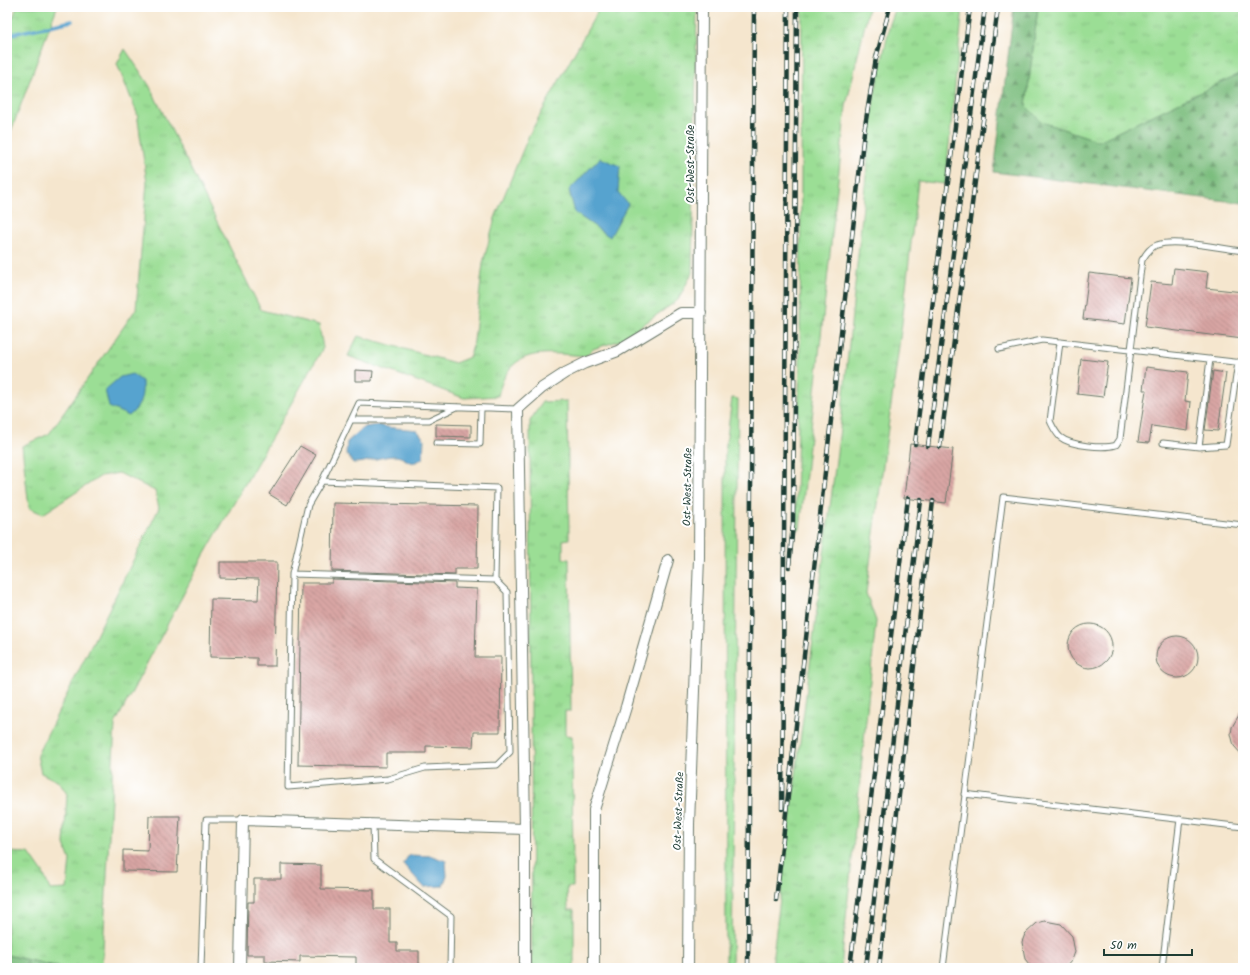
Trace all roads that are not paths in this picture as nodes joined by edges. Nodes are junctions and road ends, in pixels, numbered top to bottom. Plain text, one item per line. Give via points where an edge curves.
1 (702, 7) edge
2 (1243, 251) edge
3 (701, 313) junction
4 (1060, 342) junction
5 (999, 349) dead end
6 (1130, 350) junction
7 (1210, 359) junction
8 (1241, 363) edge
9 (459, 407) junction
10 (481, 408) junction
11 (518, 409) junction
12 (351, 420) junction
13 (1163, 442) dead end
14 (436, 443) dead end
15 (1199, 447) junction
16 (322, 481) junction
17 (1243, 525) edge
18 (668, 560) dead end
19 (292, 574) junction
20 (495, 580) junction
21 (964, 794) junction
22 (1180, 819) junction
23 (243, 820) junction
24 (373, 824) junction
25 (1243, 827) edge
26 (525, 829) junction
27 (201, 968) edge
28 (240, 968) edge
29 (450, 968) edge
30 (525, 968) edge
31 (594, 968) edge
32 (688, 968) edge
33 (943, 968) edge
34 (1162, 968) edge

1 - 3 street, Ost-West-Straße
2 - 6 lane via 1170,242 1157,244 1148,251 1142,260
3 - 11 street via 681,313 618,351 585,362 564,373
3 - 32 street, Ost-West-Straße via 699,558 689,824
4 - 5 lane via 1042,340
4 - 6 lane
4 - 6 lane via 1050,421 1054,431 1062,438 1080,444 1109,447 1116,445 1120,439
6 - 7 lane
7 - 8 lane
7 - 15 lane
8 - 15 lane via 1226,446
9 - 10 lane
9 - 12 lane via 429,420
9 - 12 lane via 359,403
10 - 11 lane
10 - 14 lane via 480,444
11 - 26 street
12 - 16 lane
13 - 15 lane
16 - 19 lane via 308,505
16 - 20 lane via 497,488
17 - 21 lane via 1002,497
18 - 31 street via 594,810
19 - 20 lane
19 - 20 lane via 288,787 388,779 425,768 497,765 510,752 508,592
21 - 22 lane
21 - 33 lane
22 - 25 lane
22 - 34 lane
23 - 24 street
23 - 27 lane via 206,820
23 - 28 street
24 - 26 street
24 - 29 lane via 374,859 451,916
26 - 30 street

